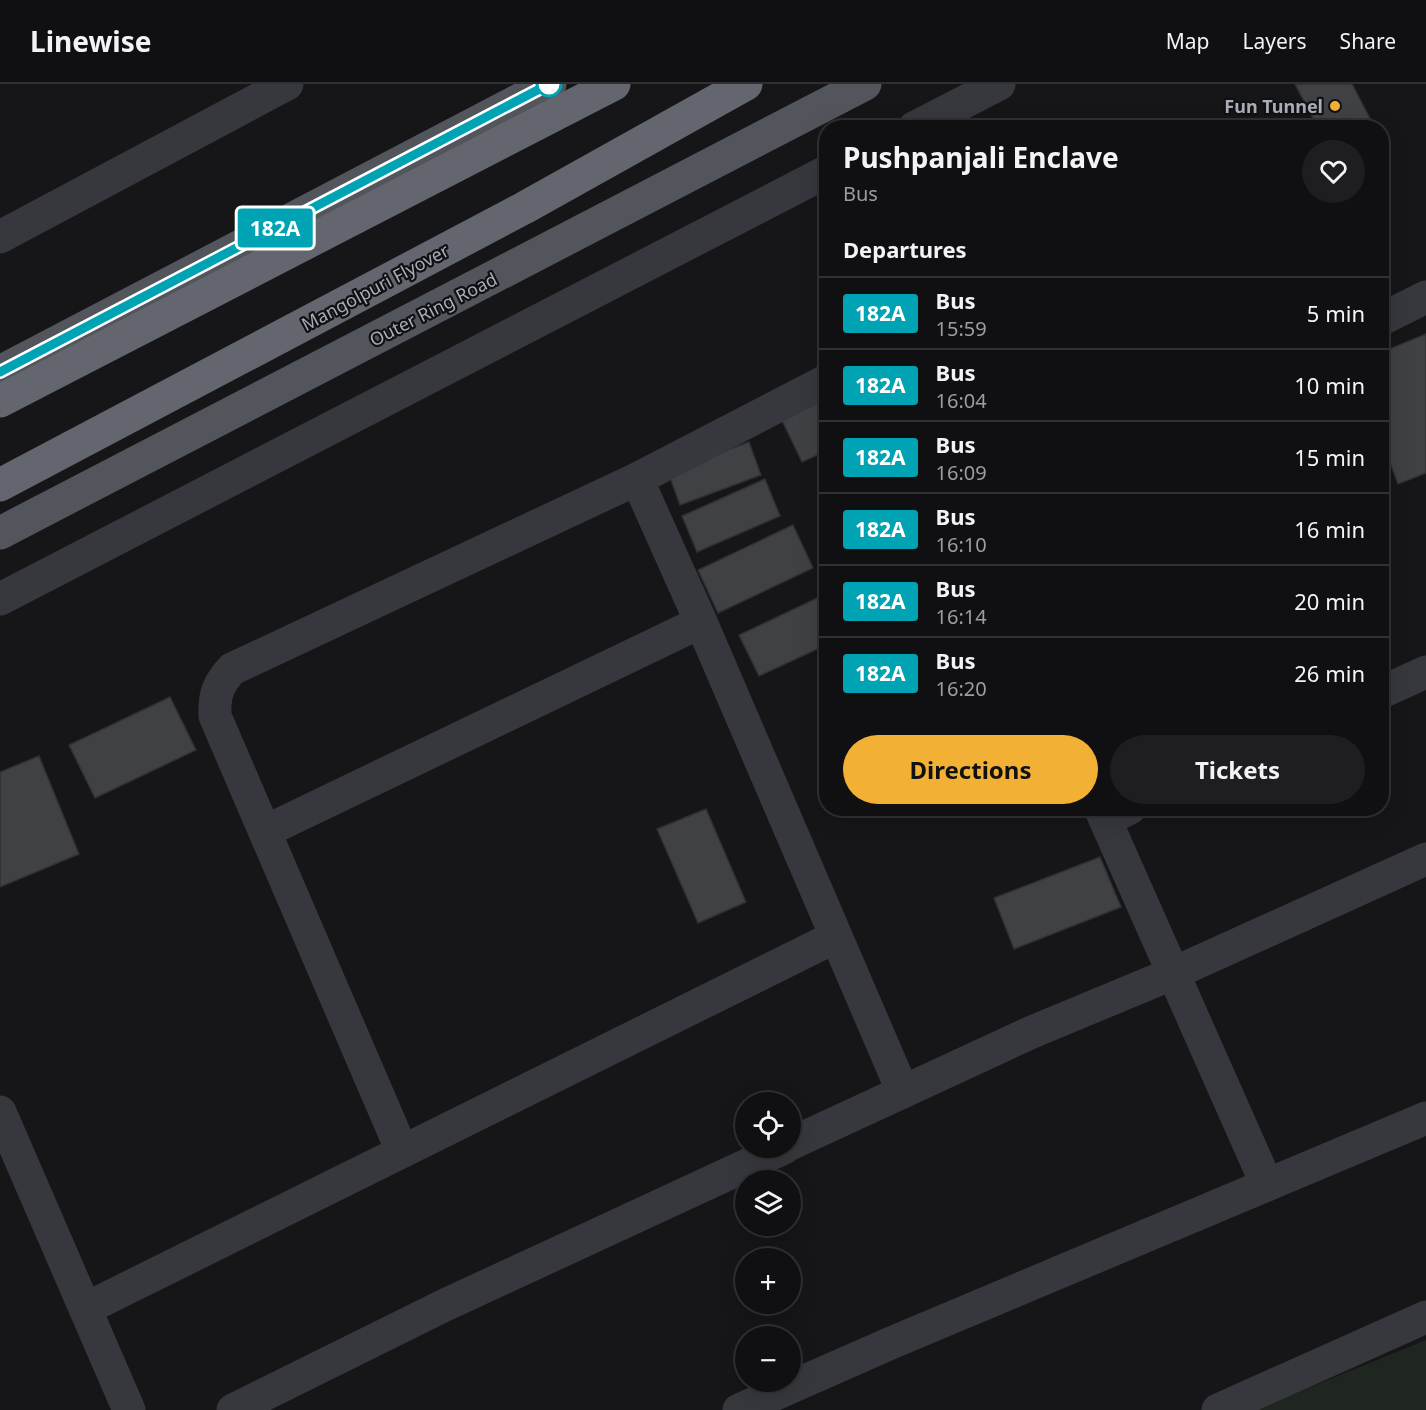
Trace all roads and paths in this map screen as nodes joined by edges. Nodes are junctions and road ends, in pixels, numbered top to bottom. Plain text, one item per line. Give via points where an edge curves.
1 (287, 84) edge
2 (550, 84) edge
3 (614, 84) edge
4 (746, 84) edge
5 (865, 84) edge
6 (999, 84) edge
7 (929, 120) edge
8 (819, 182) edge
9 (0, 237) edge
10 (1426, 297) edge
11 (1389, 316) edge
12 (0, 372) edge
13 (819, 385) edge
14 (0, 401) edge
15 (637, 479) junction
16 (0, 484) edge
17 (0, 533) edge
18 (0, 599) edge
19 (701, 622) junction
20 (1426, 672) edge
21 (1389, 689) edge
22 (1114, 816) edge
23 (266, 831) junction
24 (1426, 859) edge
25 (835, 937) junction
26 (1174, 973) junction
27 (903, 1092) junction
28 (0, 1112) edge
29 (1426, 1118) edge
30 (801, 1139) edge
31 (402, 1151) junction
32 (762, 1158) edge
33 (1268, 1185) junction
34 (85, 1309) junction
35 (1426, 1317) edge
36 (129, 1410) edge
37 (233, 1410) edge
38 (739, 1410) edge
39 (1218, 1410) edge

1 - 9 street
2 - 12 main road
3 - 14 highway
4 - 16 highway, Mangolpuri Flyover via 524,208
5 - 17 main road, Outer Ring Road
6 - 7 street
8 - 18 street
10 - 11 street
13 - 15 street
15 - 19 street
15 - 23 street via 232,669 219,684 215,716
19 - 23 street
19 - 25 street
20 - 21 street
22 - 26 street
23 - 31 street
24 - 26 street
25 - 27 street
25 - 31 street
26 - 27 street via 1032,1032
26 - 33 street
27 - 30 street
28 - 34 street
29 - 33 street
31 - 34 street
32 - 37 street via 445,1305
33 - 38 street
34 - 36 street
35 - 39 street

